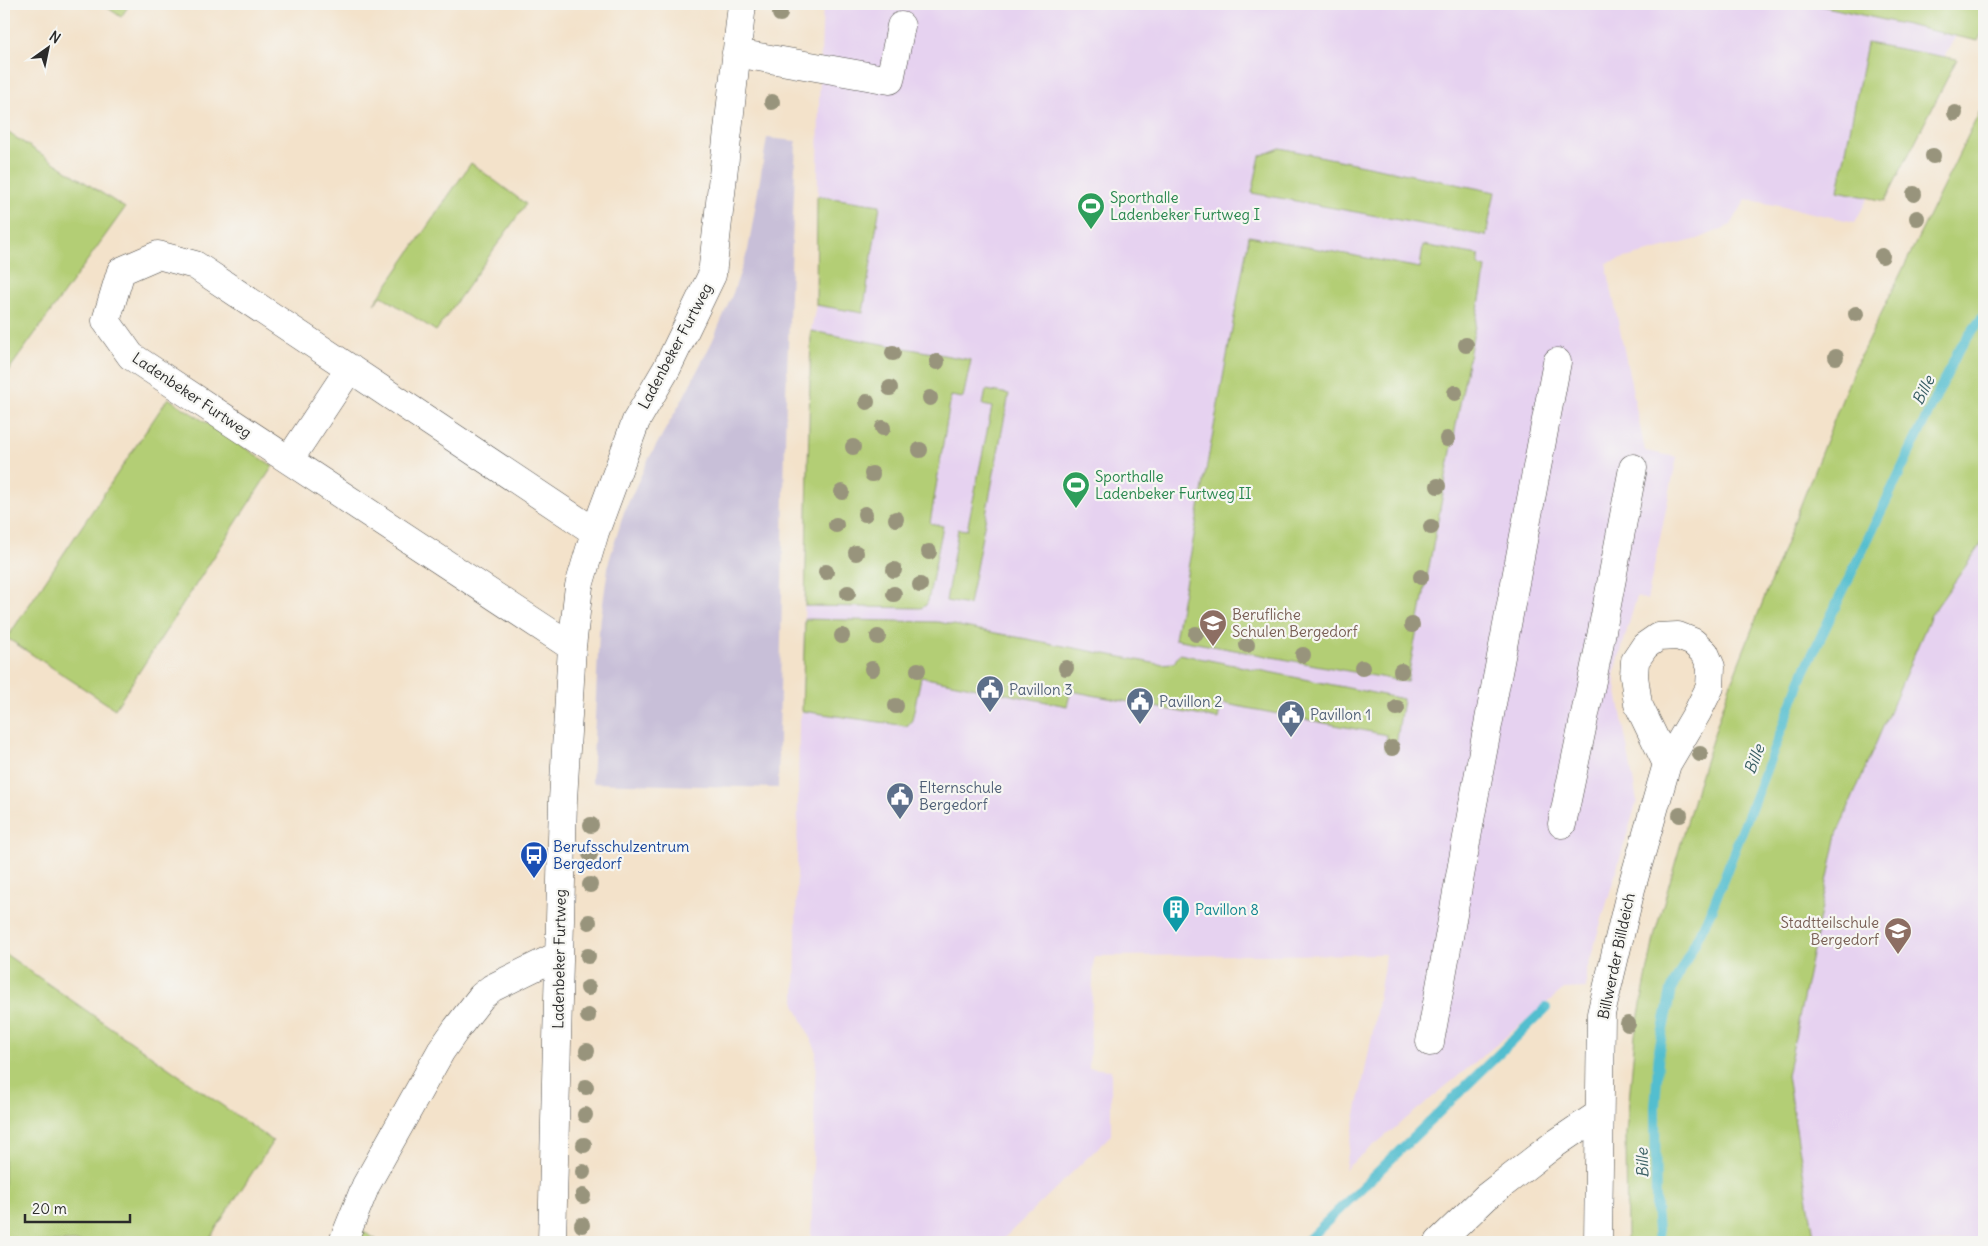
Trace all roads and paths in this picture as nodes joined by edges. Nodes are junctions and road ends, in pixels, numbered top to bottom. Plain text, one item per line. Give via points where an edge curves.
1 (742, 4) edge
2 (901, 26) dead end
3 (736, 54) junction
4 (1557, 362) dead end
5 (350, 368) junction
6 (289, 460) junction
7 (1633, 468) dead end
8 (595, 532) junction
9 (572, 647) junction
10 (1598, 652) junction
11 (1635, 661) junction
12 (1667, 764) junction
13 (1562, 824) dead end
14 (559, 955) junction
15 (1430, 1042) dead end
16 (1599, 1114) junction
17 (343, 1242) edge
18 (552, 1242) edge
19 (1440, 1242) edge
20 (1598, 1242) edge

1 - 3 street, Ladenbeker Furtweg
2 - 3 street via 890,80
3 - 8 street, Ladenbeker Furtweg via 712,275 667,368 636,421
4 - 15 street
5 - 6 street
5 - 6 street, Ladenbeker Furtweg via 196,265 158,255 121,271 106,321 131,356
5 - 8 street, Ladenbeker Furtweg
6 - 9 street, Ladenbeker Furtweg
7 - 10 street
8 - 9 street, Ladenbeker Furtweg via 579,586
9 - 14 street, Ladenbeker Furtweg via 563,800
10 - 11 street
10 - 13 street
11 - 12 street via 1638,704
11 - 12 street, Billwerder Billdeich via 1645,646 1658,637 1678,636 1705,652 1711,667 1710,687
12 - 16 street, Billwerder Billdeich via 1631,889 1601,1014
14 - 17 street via 492,988 457,1028 440,1051 366,1185
14 - 18 street, Ladenbeker Furtweg
16 - 19 street via 1486,1197
16 - 20 street, Billwerder Billdeich

